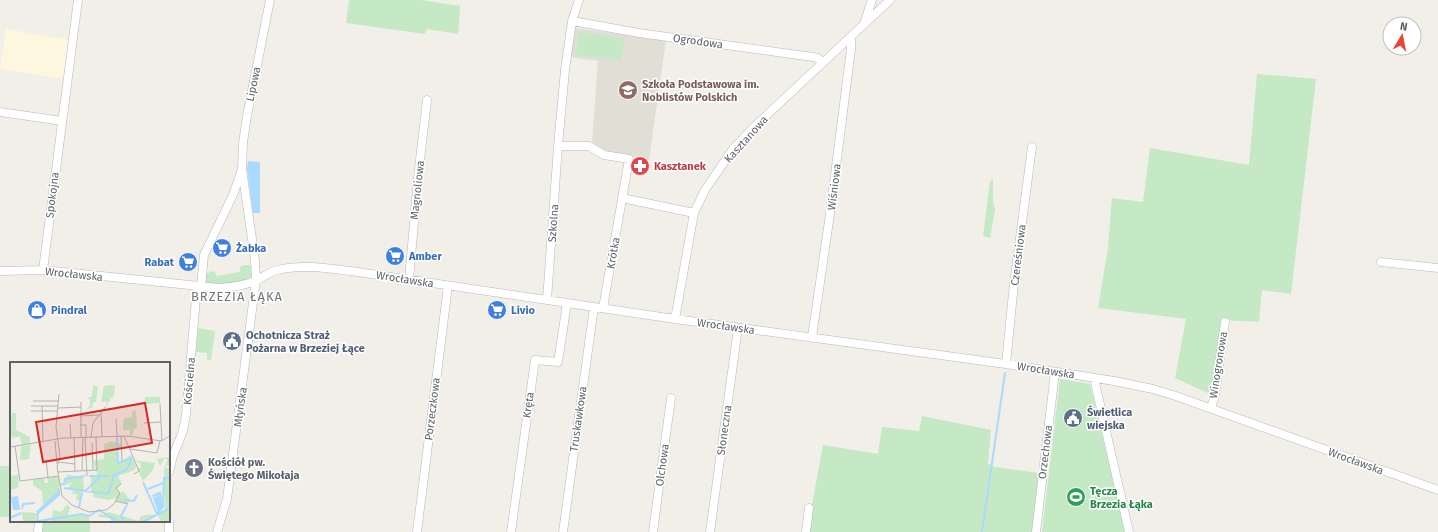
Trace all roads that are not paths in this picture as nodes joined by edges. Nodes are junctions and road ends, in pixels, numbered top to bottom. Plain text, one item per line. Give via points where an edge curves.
1 (78, 0) edge
2 (270, 0) edge
3 (578, 0) edge
4 (872, 0) edge
5 (889, 1) edge
6 (572, 21) junction
7 (864, 25) junction
8 (851, 37) junction
9 (822, 63) junction
10 (427, 100) dead end
11 (0, 112) edge
12 (62, 121) junction
13 (558, 146) junction
14 (1032, 147) dead end
15 (242, 169) junction
16 (622, 198) junction
17 (694, 213) junction
18 (1381, 262) dead end
19 (1438, 268) edge
20 (43, 270) junction
21 (0, 271) edge
22 (256, 280) junction
23 (409, 280) junction
24 (448, 286) junction
25 (199, 287) junction
26 (547, 300) junction
27 (566, 302) junction
28 (594, 307) junction
29 (603, 308) junction
30 (675, 319) junction
31 (1225, 322) dead end
32 (738, 328) junction
33 (812, 337) junction
34 (1006, 364) junction
35 (1055, 372) junction
36 (1094, 378) junction
37 (671, 398) dead end
38 (1211, 408) junction
39 (170, 468) edge
40 (1438, 490) edge
41 (809, 508) dead end
42 (39, 522) edge
43 (38, 532) edge
44 (217, 532) edge
45 (417, 532) edge
46 (511, 532) edge
47 (563, 532) edge
48 (653, 532) edge
49 (710, 532) edge
50 (806, 532) edge
51 (1036, 532) edge
52 (1129, 532) edge

1 - 12 street, Spokojna
2 - 15 street, Lipowa via 247,116
3 - 6 street, Szkolna
4 - 7 street
5 - 7 street, Kasztanowa
6 - 9 street, Ogrodowa via 813,57
6 - 13 street, Szkolna
7 - 8 street, Kasztanowa
8 - 9 street, Kasztanowa
8 - 33 street, Wiśniowa
9 - 17 street, Kasztanowa via 733,150 705,190
10 - 23 street, Magnoliowa
11 - 12 street
12 - 20 street, Spokojna
13 - 16 street, Krótka via 589,146 604,155 629,159
13 - 26 street, Szkolna
14 - 34 street, Czereśniowa
15 - 22 street, Lipowa
15 - 25 street, Lipowa via 204,255
16 - 17 street
16 - 29 street, Krótka
17 - 30 street, Kasztanowa
18 - 19 street
20 - 21 street, Wrocławska
20 - 25 street, Wrocławska
22 - 23 street, Wrocławska via 275,271 308,267
22 - 25 street, Wrocławska via 234,287
22 - 44 street, Młyńska via 227,499
23 - 24 street, Wrocławska
24 - 26 street, Wrocławska
24 - 45 street, Porzeczkowa
25 - 39 street, Kościelna via 186,415
26 - 27 street, Wrocławska
27 - 28 street, Wrocławska
27 - 46 street, Kręta via 558,362 535,360
28 - 29 street, Wrocławska
28 - 47 street, Truskawkowa
29 - 30 street, Wrocławska
30 - 32 street, Wrocławska
31 - 38 street, Winogronowa via 1216,395
32 - 33 street, Wrocławska
32 - 49 street, Słoneczna
33 - 34 street, Wrocławska
34 - 35 street, Wrocławska
35 - 36 street, Wrocławska
35 - 51 street, Orzechowa
36 - 38 street, Wrocławska via 1153,389
36 - 52 street
37 - 48 street, Olchowa
38 - 40 street, Wrocławska
41 - 50 street
42 - 43 street

